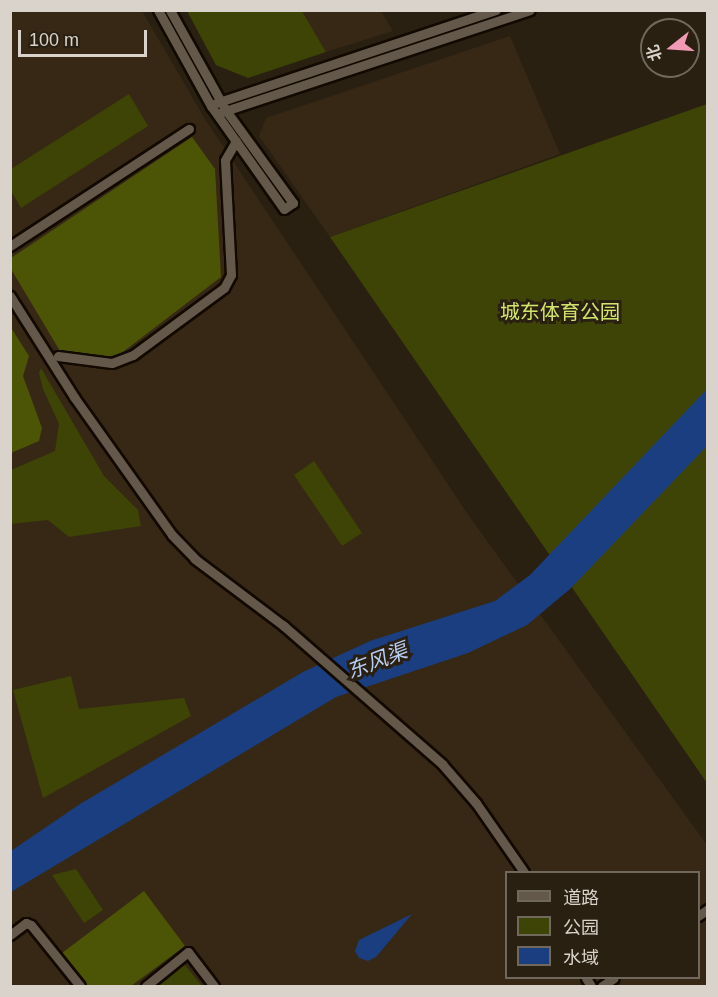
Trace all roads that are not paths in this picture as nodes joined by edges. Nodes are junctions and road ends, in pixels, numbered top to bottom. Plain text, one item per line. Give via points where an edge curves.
1 (158, 10) edge
2 (170, 10) edge
3 (496, 10) edge
4 (530, 10) edge
5 (218, 108) junction
6 (189, 129) dead end
7 (236, 141) junction
8 (10, 246) edge
9 (10, 296) edge
10 (58, 356) dead end
11 (523, 871) edge
12 (10, 935) edge
13 (80, 987) edge
14 (146, 987) edge
15 (214, 987) edge

1 - 5 street
2 - 5 street
3 - 5 street
4 - 5 street
5 - 7 street
5 - 7 street via 292,203 284,209
6 - 8 street
7 - 10 street via 225,160 231,275 224,288 133,355 112,363
9 - 11 street via 74,397 172,535 195,559 309,648 442,764 476,803
12 - 13 street via 26,923 31,925
14 - 15 street via 188,952

